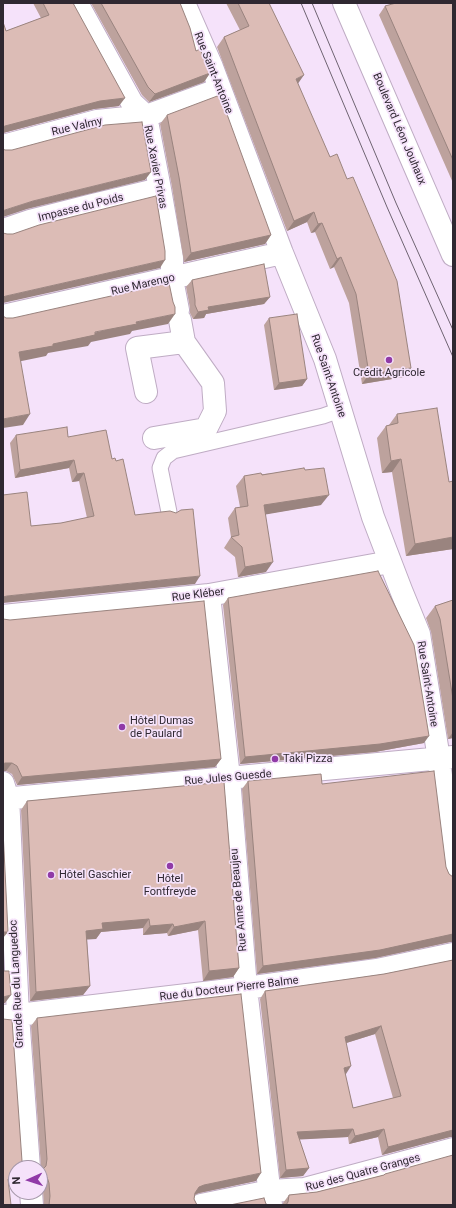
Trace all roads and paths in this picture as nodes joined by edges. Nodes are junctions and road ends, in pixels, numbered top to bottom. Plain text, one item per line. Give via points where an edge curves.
1 (77, 3) edge
2 (184, 3) edge
3 (344, 3) edge
4 (220, 89) junction
5 (146, 116) junction
6 (3, 146) edge
7 (160, 189) junction
8 (3, 230) edge
9 (282, 253) junction
10 (453, 255) edge
11 (172, 279) junction
12 (3, 316) edge
13 (184, 342) junction
14 (146, 392) dead end
15 (340, 410) junction
16 (154, 438) dead end
17 (169, 512) edge
18 (390, 562) junction
19 (209, 595) junction
20 (3, 616) edge
21 (446, 758) edge
22 (229, 778) junction
23 (5, 794) edge
24 (453, 874) edge
25 (453, 954) edge
26 (246, 988) junction
27 (10, 1016) edge
28 (453, 1149) edge
29 (28, 1160) edge
30 (271, 1198) edge
31 (201, 1205) edge

1 - 5 street, Rue Xavier Privas via 132,103
2 - 4 street, Rue Saint-Antoine
3 - 10 street, Boulevard Léon Jouhaux
4 - 5 street, Rue Valmy
4 - 9 street, Rue Saint-Antoine
5 - 6 street, Rue Valmy via 97,121
5 - 7 street, Rue Xavier Privas
7 - 8 street, Impasse du Poids
7 - 11 street, Rue Xavier Privas via 172,258
9 - 11 street, Rue Marengo
9 - 15 street, Rue Saint-Antoine via 325,359
11 - 12 street, Rue Marengo
11 - 13 street, Rue Xavier Privas
13 - 14 street via 137,348
13 - 16 street via 213,383 215,411 206,429
15 - 17 lane via 173,451 164,458 160,468
15 - 18 street, Rue Saint-Antoine
18 - 19 street, Rue Kléber
18 - 21 street, Rue Saint-Antoine via 419,634
19 - 20 street, Rue Kléber
19 - 22 street, Rue Anne de Beaujeu
21 - 22 street, Rue Jules Guesde
21 - 24 street, Rue Saint-Antoine
22 - 23 street, Rue Jules Guesde
22 - 26 street, Rue Anne de Beaujeu
23 - 27 street, Grande Rue du Languedoc
25 - 26 street, Rue du Docteur Pierre Balme via 377,970
26 - 27 street, Rue du Docteur Pierre Balme
26 - 30 street, Rue Anne de Beaujeu
27 - 29 street, Grande Rue du Languedoc
28 - 30 street, Rue des Quatre Granges
30 - 31 street, Rue des Quatre Granges

